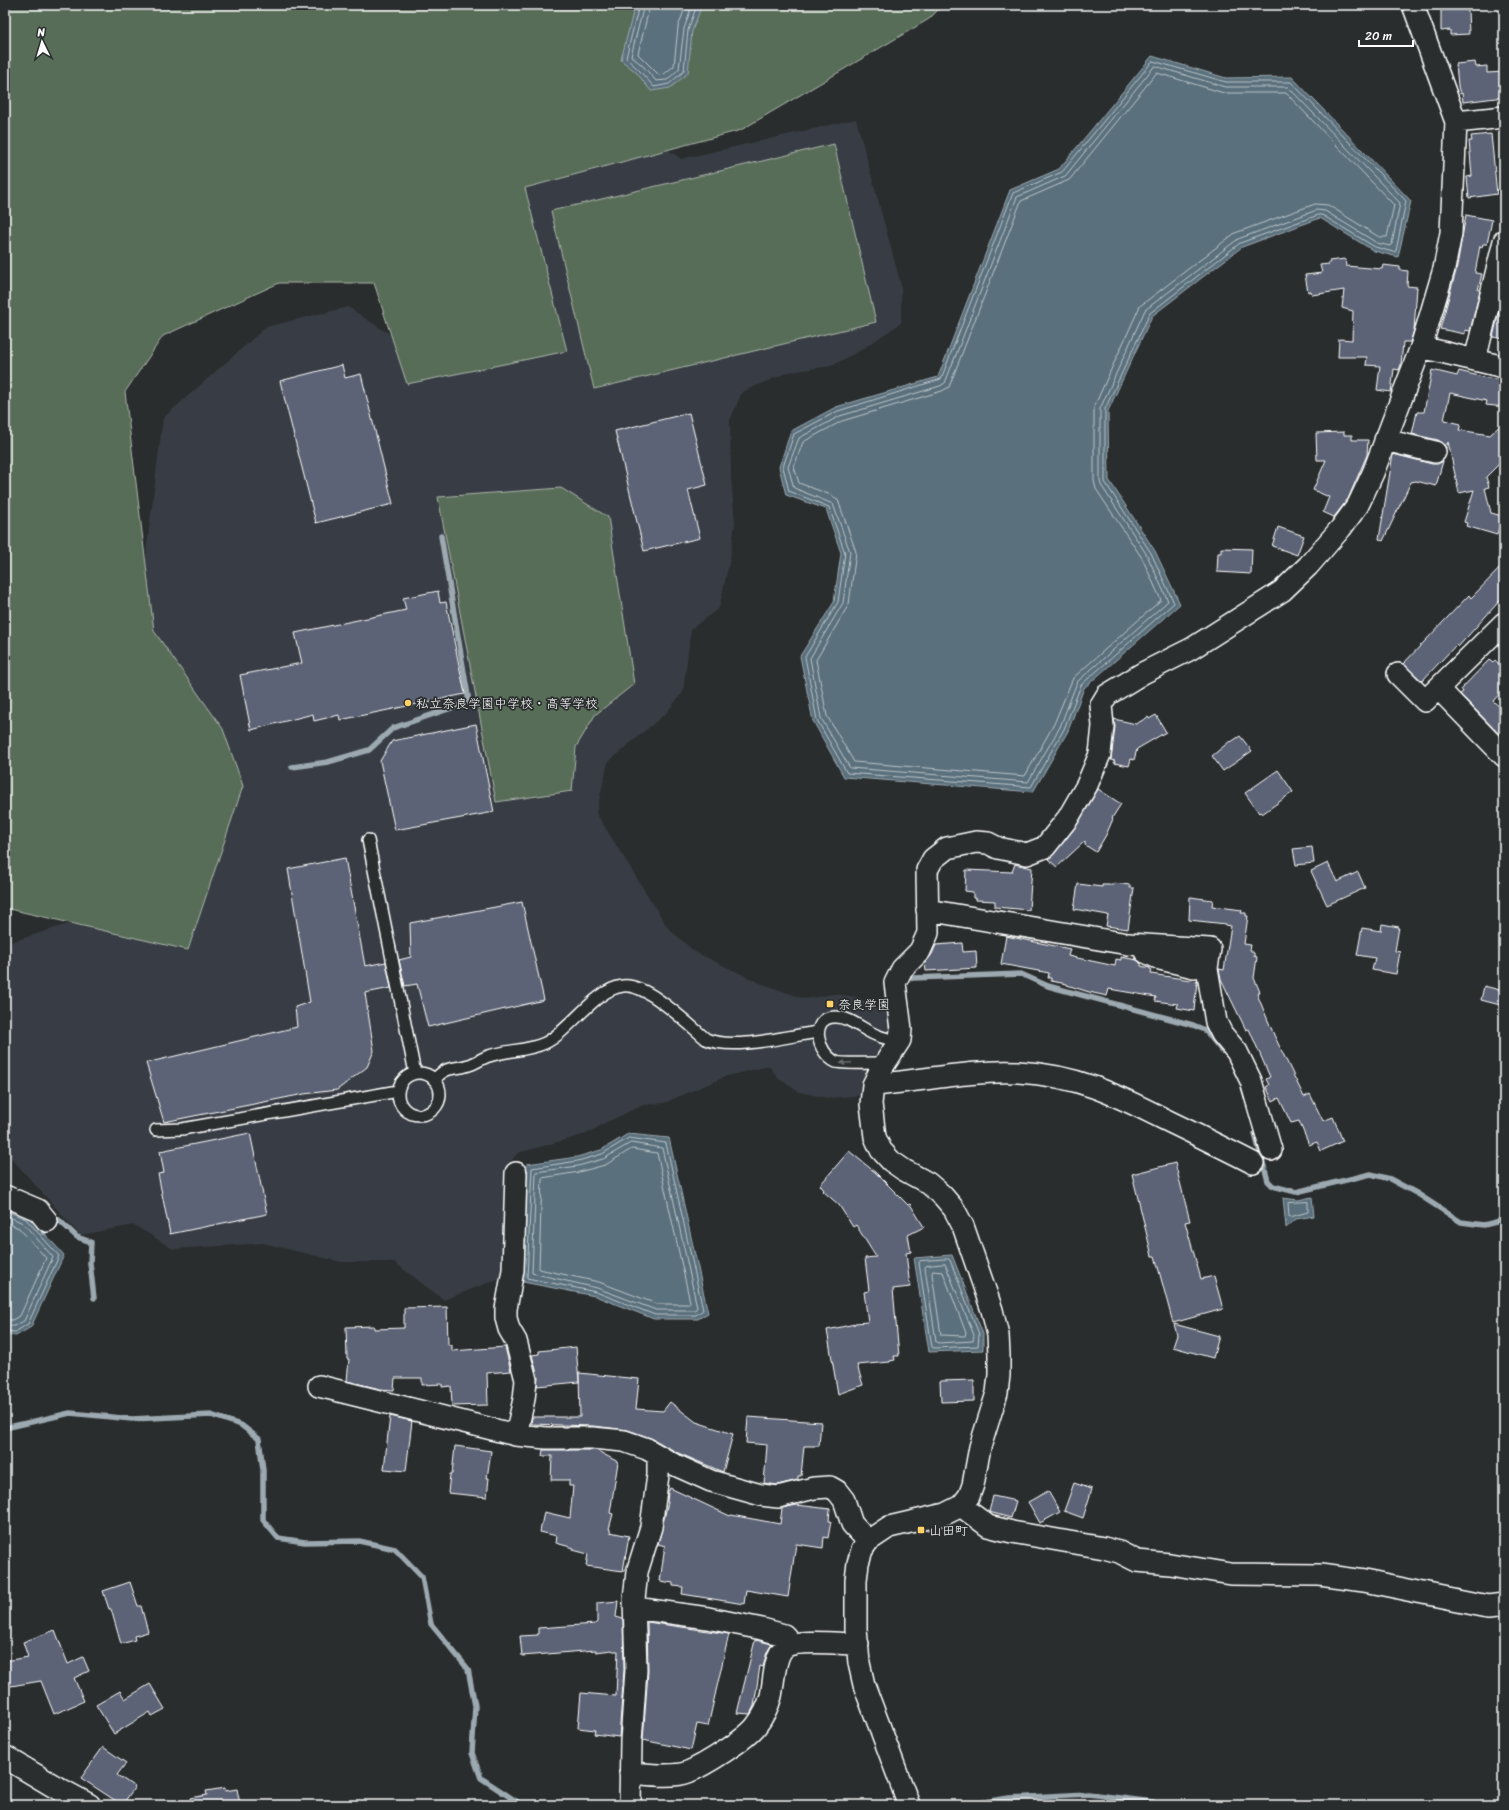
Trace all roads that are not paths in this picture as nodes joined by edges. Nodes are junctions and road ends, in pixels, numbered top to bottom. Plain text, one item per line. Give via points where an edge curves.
1 (1413, 5) edge
2 (1504, 118) edge
3 (1456, 122) junction
4 (1504, 241) edge
5 (1501, 268) edge
6 (1421, 347) junction
7 (1475, 360) junction
8 (1504, 366) edge
9 (1385, 440) junction
10 (1435, 452) dead end
11 (1500, 635) edge
12 (1398, 674) dead end
13 (1438, 688) junction
14 (1504, 756) edge
15 (368, 840) dead end
16 (927, 910) junction
17 (1128, 944) junction
18 (1194, 967) dead end
19 (818, 1032) junction
20 (900, 1040) junction
21 (885, 1063) junction
22 (415, 1073) junction
23 (434, 1080) junction
24 (873, 1085) junction
25 (398, 1091) junction
26 (156, 1130) dead end
27 (1271, 1150) dead end
28 (1252, 1163) dead end
29 (516, 1173) dead end
30 (5, 1196) edge
31 (47, 1221) dead end
32 (319, 1386) dead end
33 (516, 1435) junction
34 (658, 1456) junction
35 (961, 1506) junction
36 (868, 1541) junction
37 (1504, 1604) edge
38 (634, 1608) junction
39 (792, 1644) junction
40 (858, 1644) junction
41 (5, 1757) edge
42 (630, 1773) junction
43 (89, 1805) edge
44 (630, 1805) edge
45 (909, 1805) edge

1 - 3 street
2 - 3 street
3 - 6 street via 1451,233 1444,269
4 - 5 street
5 - 7 street
6 - 7 street
6 - 9 street
7 - 8 street
9 - 10 street
9 - 16 street via 1358,505 1308,566 1282,591 1191,649 1143,673 1107,695 1101,706 1103,726 1100,754 1087,786 1068,818 1045,847 1027,854 976,842 947,848 933,859 927,870
11 - 13 street
12 - 13 street via 1425,701
13 - 14 street
15 - 22 lane
16 - 17 street
16 - 20 street via 928,933 920,951 902,969 895,983
17 - 18 street via 1160,959
17 - 27 street via 1210,949 1207,968 1216,1022 1237,1052 1251,1081
19 - 20 lane via 823,1021 833,1016 846,1019 877,1036
21 -> 19 lane via 838,1063 822,1051
19 - 23 lane via 747,1043 716,1043 706,1039 649,993 623,986 599,997 546,1042 444,1070
20 - 21 street
21 - 24 street
22 - 23 lane via 422,1073
22 - 25 lane via 404,1079
23 - 25 lane via 438,1086 438,1100 435,1106 423,1114 404,1109 398,1098
24 - 28 street via 915,1082 980,1072 1016,1072 1066,1078 1116,1095
24 - 35 street via 872,1121 881,1150 891,1161 928,1183 954,1209 963,1226 998,1335 997,1393 980,1447 973,1485
25 - 26 lane via 190,1127
29 - 33 street via 513,1270 506,1309 509,1329 516,1341 526,1380
30 - 31 street via 38,1210
32 - 33 street
33 - 34 street via 624,1441
34 - 36 street via 711,1481 761,1495 778,1497 814,1488 830,1487 844,1500 852,1524
34 - 38 street via 651,1527 637,1572
35 - 36 street via 944,1514 889,1527
35 - 37 street via 988,1526 1104,1548 1138,1561 1231,1574 1320,1575 1364,1581 1488,1606
36 - 40 street via 858,1563
38 - 39 street via 708,1618 762,1629 784,1635
38 - 42 street via 636,1670
39 - 40 street
39 - 42 street via 778,1654 765,1713 743,1738 687,1772
40 - 45 street via 864,1685
41 - 43 main road
42 - 44 street

